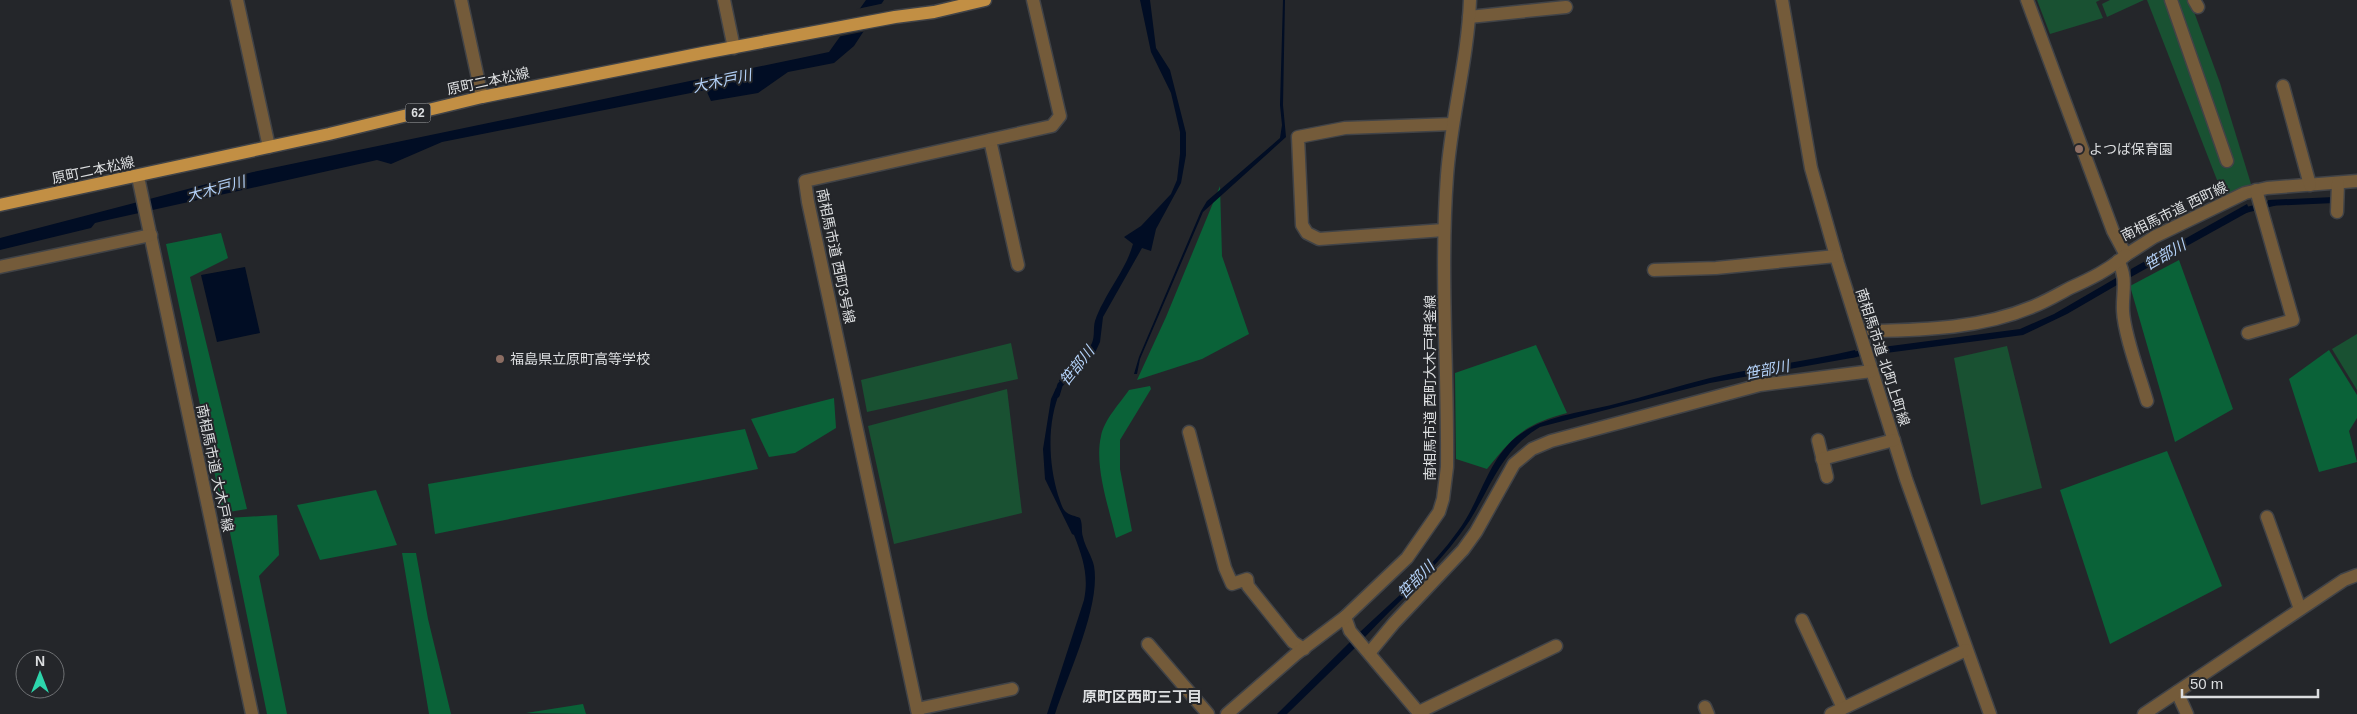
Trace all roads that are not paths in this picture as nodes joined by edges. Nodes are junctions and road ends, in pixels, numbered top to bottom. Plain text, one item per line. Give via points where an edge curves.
1 (237, 0) edge
2 (461, 0) edge
3 (724, 0) edge
4 (985, 0) edge
5 (1033, 0) edge
6 (1470, 0) edge
7 (1782, 0) edge
8 (2026, 0) edge
9 (2171, 0) edge
10 (1566, 7) dead end
11 (1470, 17) junction
12 (734, 48) junction
13 (2283, 86) dead end
14 (482, 97) junction
15 (1453, 124) junction
16 (990, 140) junction
17 (269, 147) junction
18 (2227, 161) dead end
19 (2357, 181) edge
20 (139, 182) junction
21 (2310, 185) junction
22 (2337, 187) junction
23 (2256, 192) junction
24 (0, 205) edge
25 (2337, 212) dead end
26 (1444, 230) junction
27 (150, 232) junction
28 (1836, 256) junction
29 (2120, 263) junction
30 (1018, 265) dead end
31 (0, 267) edge
32 (1654, 270) dead end
33 (1873, 331) dead end
34 (2248, 333) dead end
35 (1871, 370) junction
36 (2147, 401) dead end
37 (1189, 432) dead end
38 (1818, 440) dead end
39 (1894, 440) junction
40 (1822, 459) junction
41 (1827, 478) dead end
42 (2267, 517) dead end
43 (2357, 575) edge
44 (2300, 610) junction
45 (1345, 617) junction
46 (1802, 620) dead end
47 (1148, 644) dead end
48 (1556, 646) dead end
49 (1304, 649) junction
50 (1367, 649) junction
51 (1966, 650) junction
52 (1012, 689) dead end
53 (2177, 692) junction
54 (1843, 708) junction
55 (918, 712) edge
56 (1419, 713) edge
57 (252, 714) edge
58 (1208, 714) edge
59 (1227, 714) edge
60 (1830, 714) edge
61 (1990, 714) edge
62 (2144, 714) edge
63 (2187, 714) edge

1 - 17 street
2 - 14 street
3 - 12 street
4 - 12 main road, 原町二本松線 / 62
5 - 16 street, 南相馬市道 西町3号線 via 1060,116 1052,126
6 - 11 street, 南相馬市道 西町大木戸押釜線
7 - 28 street, 南相馬市道 北町上町線 via 1811,168
8 - 29 street, 南相馬市道 西町線 via 2113,231
9 - 18 street
10 - 11 street
11 - 15 street, 南相馬市道 西町大木戸押釜線
12 - 14 main road, 原町二本松線 / 62
13 - 21 street
14 - 17 main road, 原町二本松線 / 62
15 - 26 street, 南相馬市道 西町大木戸押釜線
15 - 26 street via 1344,128 1298,137 1302,225 1307,233 1319,239
16 - 30 street
16 - 55 street, 南相馬市道 西町3号線 via 805,180
17 - 20 main road, 原町二本松線 / 62
19 - 22 street, 南相馬市道 西町線
20 - 24 main road, 原町二本松線 / 62
20 - 27 street, 南相馬市道 大木戸線
21 - 22 street, 南相馬市道 西町線
21 - 23 street, 南相馬市道 西町線
22 - 25 street
23 - 29 street, 南相馬市道 西町線 via 2226,201 2154,237
23 - 34 street via 2293,320
26 - 45 street, 南相馬市道 西町大木戸押釜線 via 1447,448 1443,498 1429,529 1407,558
27 - 31 street
27 - 57 street, 南相馬市道 大木戸線
28 - 32 street via 1716,268
28 - 35 street, 南相馬市道 北町上町線
29 - 33 street via 2032,307 2008,315 1935,329
29 - 36 street via 2125,289 2124,318
35 - 39 street, 南相馬市道 北町上町線
35 - 50 street via 1760,385 1532,449 1514,464 1463,550
37 - 49 street via 1232,584 1247,579 1248,586 1293,642
38 - 40 street
39 - 40 street
39 - 51 street, 南相馬市道 北町上町線
40 - 41 street
42 - 44 street
43 - 44 street via 2344,580
44 - 53 street
45 - 49 street, 南相馬市道 西町大木戸押釜線
45 - 50 street via 1350,631
46 - 54 street
47 - 58 street
48 - 56 street
49 - 59 street, 南相馬市道 西町大木戸押釜線
50 - 56 street
51 - 54 street
51 - 61 street, 南相馬市道 北町上町線
52 - 55 street
53 - 62 street
53 - 63 street
54 - 60 street

